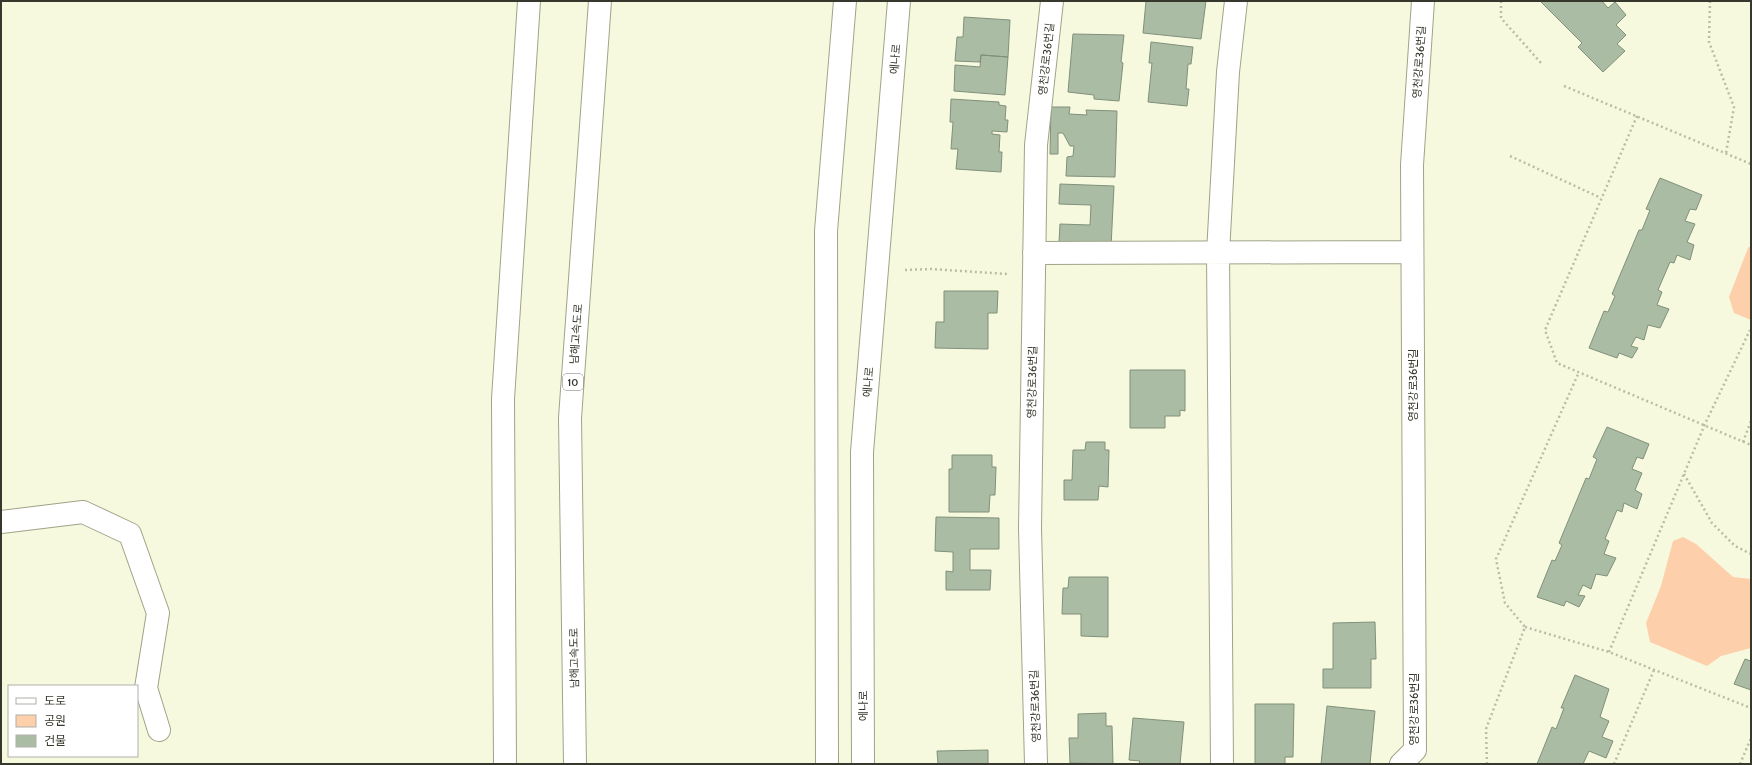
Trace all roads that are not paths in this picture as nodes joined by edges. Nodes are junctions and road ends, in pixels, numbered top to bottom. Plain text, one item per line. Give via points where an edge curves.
1 (529, 1) edge
2 (600, 1) edge
3 (845, 1) edge
4 (899, 1) edge
5 (1052, 1) edge
6 (1236, 1) edge
7 (1423, 1) edge
8 (1412, 252) junction
9 (1034, 253) junction
10 (1218, 253) junction
11 (1, 522) edge
12 (159, 730) dead end
13 (505, 764) edge
14 (575, 764) edge
15 (827, 764) edge
16 (864, 764) edge
17 (1036, 764) edge
18 (1222, 764) edge
19 (1400, 764) edge

1 - 13 main road via 503,399
2 - 14 main road, 남해고속도로 / 10 via 570,418
3 - 15 main road via 826,231
4 - 16 main road, 에나로 via 862,452
5 - 9 main road, 영천강로36번길 via 1036,145
6 - 10 main road via 1228,72
7 - 8 main road, 영천강로36번길 via 1412,165
8 - 10 main road
8 - 19 main road, 영천강로36번길 via 1415,750
9 - 10 main road
9 - 17 main road, 영천강로36번길 via 1030,528
10 - 18 main road
11 - 12 main road via 83,512 130,534 158,613 146,688

